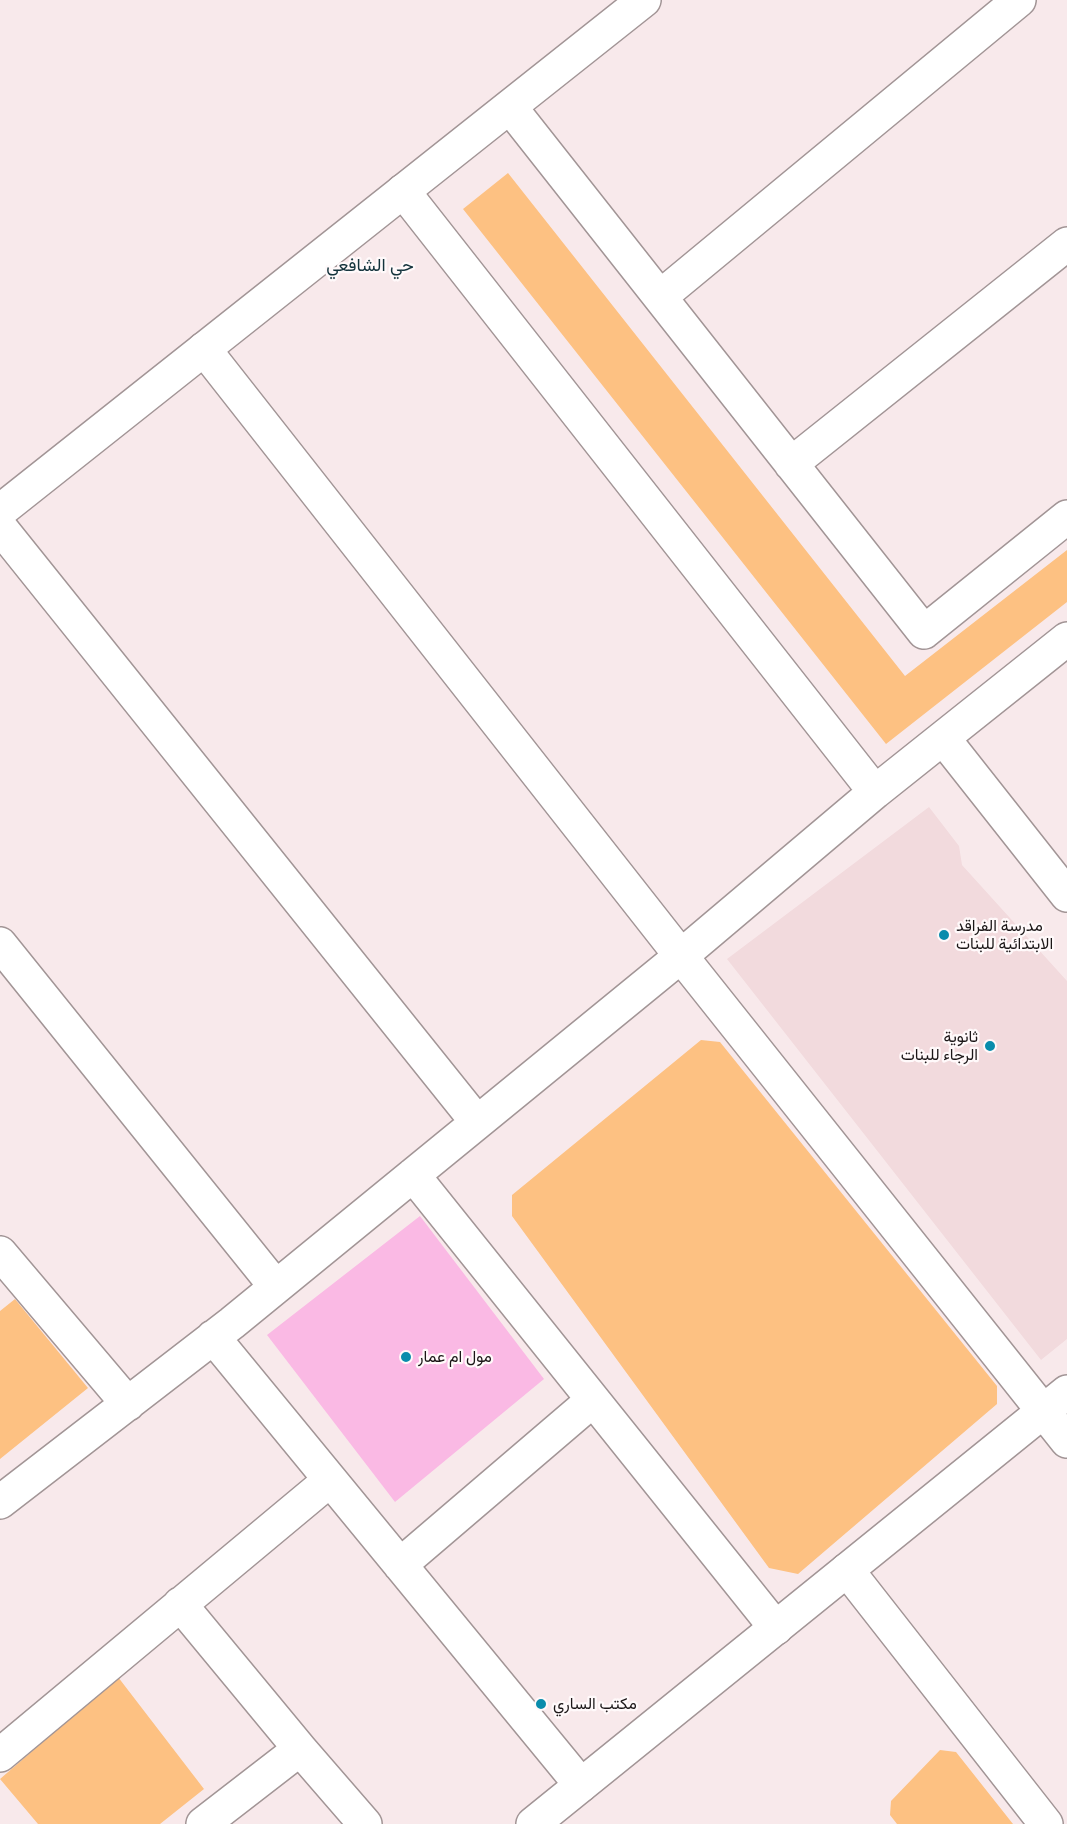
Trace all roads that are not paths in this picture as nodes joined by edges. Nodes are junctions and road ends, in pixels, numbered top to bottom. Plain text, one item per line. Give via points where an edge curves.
1 (644, 0) edge
2 (1018, 0) edge
3 (510, 106) junction
4 (403, 191) junction
5 (1067, 244) edge
6 (660, 297) junction
7 (204, 349) junction
8 (791, 464) junction
9 (0, 511) edge
10 (1067, 517) edge
11 (0, 527) edge
12 (1067, 639) edge
13 (943, 738) junction
14 (874, 792) junction
15 (1064, 886) edge
16 (0, 944) edge
17 (681, 956) junction
18 (477, 1122) junction
19 (412, 1176) junction
20 (5, 1271) edge
21 (276, 1287) junction
22 (213, 1337) junction
23 (593, 1400) junction
24 (1055, 1402) edge
25 (128, 1404) junction
26 (1067, 1441) edge
27 (330, 1480) junction
28 (0, 1502) edge
29 (400, 1565) junction
30 (847, 1570) junction
31 (180, 1604) junction
32 (776, 1628) junction
33 (300, 1749) junction
34 (0, 1755) edge
35 (581, 1785) junction
36 (203, 1824) edge
37 (364, 1824) edge
38 (533, 1824) edge
39 (1046, 1824) edge

1 - 3 street
2 - 6 street
3 - 4 street
3 - 6 street
4 - 7 street
4 - 14 street
5 - 8 street
6 - 8 street
7 - 9 street
7 - 17 street
8 - 10 street via 924,632
11 - 18 street
12 - 13 street
13 - 14 street
13 - 15 street
14 - 17 street
16 - 21 street
17 - 18 street
17 - 24 street
18 - 19 street
19 - 21 street
19 - 23 street
20 - 25 street
21 - 22 street
22 - 25 street
22 - 27 street
23 - 29 street
23 - 32 street
24 - 26 street
24 - 30 street
25 - 28 street
27 - 29 street
27 - 31 street
29 - 35 street
30 - 32 street
30 - 39 street
31 - 33 street
31 - 34 street
32 - 35 street
33 - 36 street
33 - 37 street
35 - 38 street

